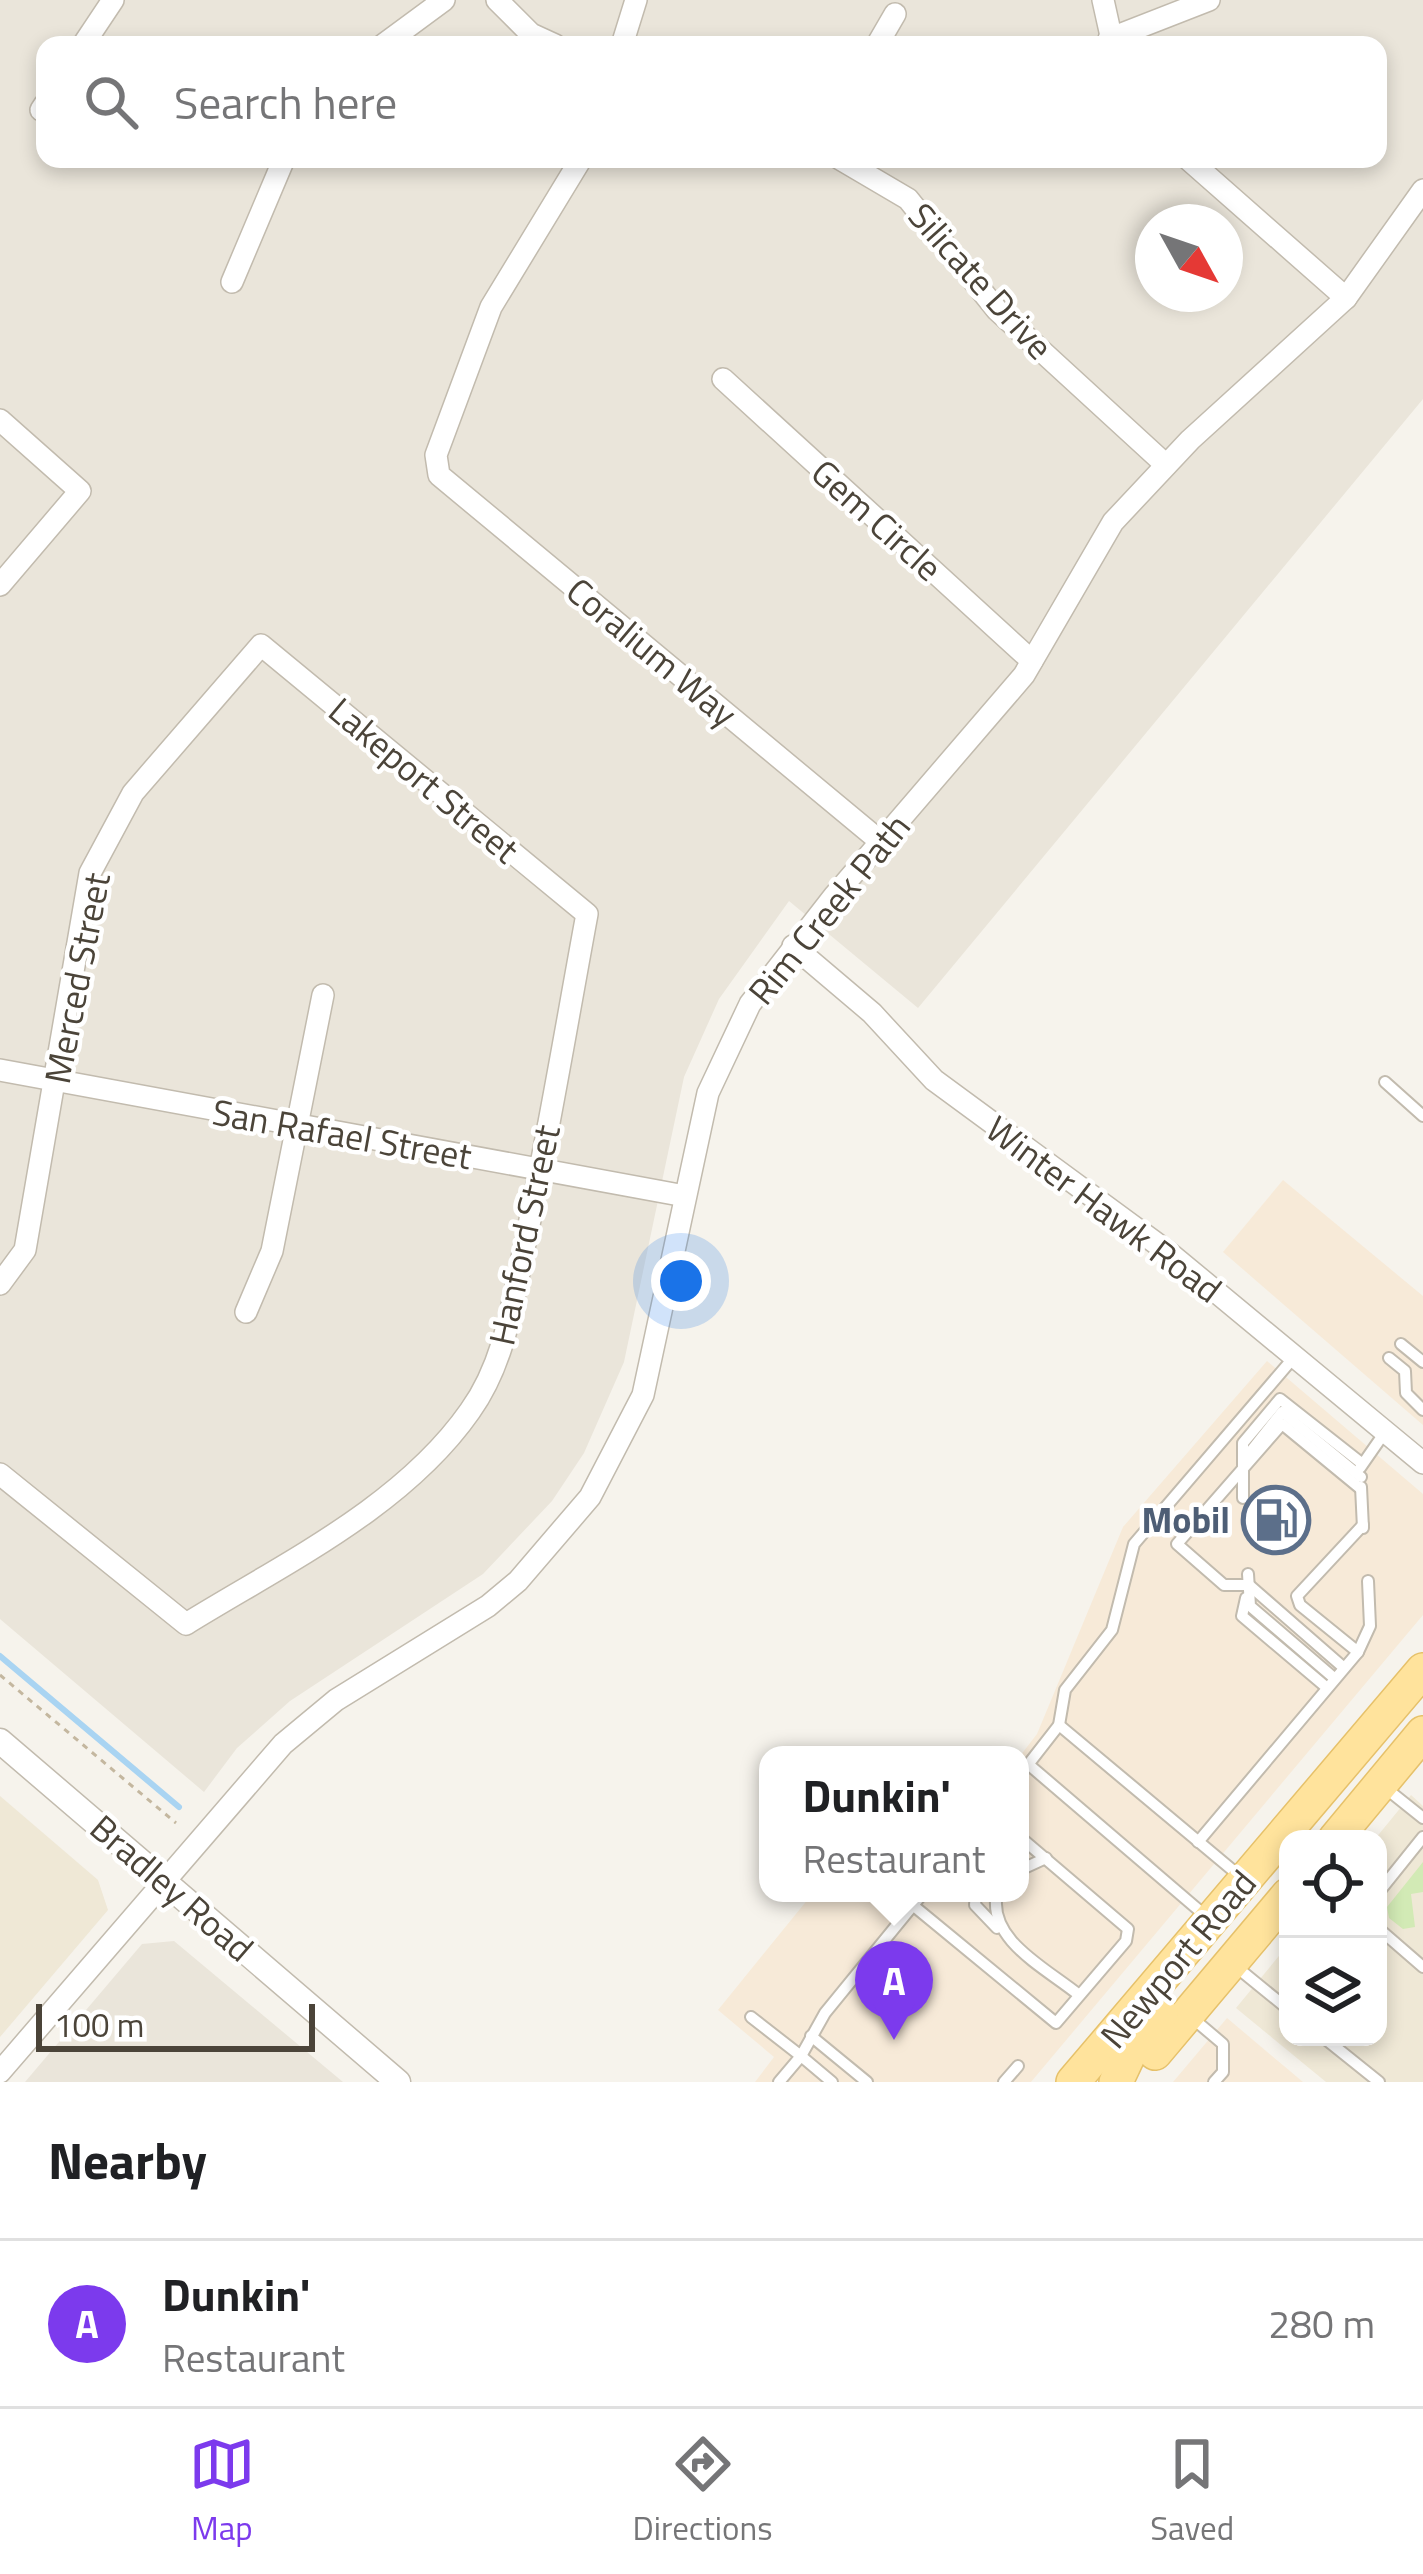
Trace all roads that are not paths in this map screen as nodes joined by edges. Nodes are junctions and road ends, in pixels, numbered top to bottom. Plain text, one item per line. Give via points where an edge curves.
1 (113, 0) edge
2 (444, 0) edge
3 (497, 0) edge
4 (636, 0) edge
5 (1103, 0) edge
6 (1209, 0) edge
7 (895, 14) dead end
8 (89, 36) edge
9 (395, 36) edge
10 (535, 36) edge
11 (625, 36) edge
12 (882, 36) edge
13 (1110, 36) edge
14 (1125, 36) edge
15 (280, 168) edge
16 (576, 168) edge
17 (855, 168) edge
18 (1198, 168) edge
19 (1423, 190) edge
20 (232, 282) dead end
21 (1346, 298) junction
22 (723, 379) dead end
23 (0, 420) edge
24 (1166, 466) junction
25 (0, 585) edge
26 (261, 645) joint
27 (1032, 662) junction
28 (881, 842) junction
29 (586, 914) joint
30 (793, 946) junction
31 (323, 995) dead end
32 (0, 1070) edge
33 (58, 1082) junction
34 (1385, 1082) dead end
35 (1423, 1116) edge
36 (295, 1127) junction
37 (541, 1170) junction
38 (685, 1196) junction
39 (0, 1284) edge
40 (246, 1312) dead end
41 (1401, 1344) dead end
42 (1295, 1356) junction
43 (1390, 1358) dead end
44 (1423, 1362) edge
45 (1423, 1410) edge
46 (1384, 1432) junction
47 (1360, 1462) junction
48 (1423, 1463) edge
49 (1241, 1473) junction
50 (0, 1474) edge
51 (1361, 1483) junction
52 (1243, 1498) dead end
53 (1249, 1580) junction
54 (1368, 1581) dead end
55 (1358, 1652) junction
56 (1423, 1670) edge
57 (1334, 1678) junction
58 (1059, 1725) junction
59 (1423, 1733) edge
60 (0, 1741) edge
61 (1029, 1763) edge
62 (1029, 1773) edge
63 (1381, 1784) junction
64 (1423, 1818) edge
65 (1343, 1830) edge
66 (1423, 1837) edge
67 (1198, 1842) junction
68 (1029, 1844) edge
69 (1046, 1858) junction
70 (1029, 1866) edge
71 (163, 1880) junction
72 (1244, 1880) junction
73 (1387, 1882) edge
74 (910, 1902) edge
75 (916, 1902) edge
76 (975, 1902) edge
77 (995, 1902) edge
78 (914, 1905) junction
79 (1279, 1906) edge
80 (1211, 1920) junction
81 (999, 1930) junction
82 (1387, 1936) edge
83 (1232, 1963) junction
84 (1423, 1967) edge
85 (1079, 1995) junction
86 (1279, 2002) edge
87 (1187, 2014) junction
88 (752, 2017) dead end
89 (811, 2036) junction
90 (1333, 2046) edge
91 (801, 2056) junction
92 (1018, 2066) dead end
93 (0, 2072) edge
94 (398, 2082) edge
95 (779, 2082) edge
96 (832, 2082) edge
97 (868, 2082) edge
98 (1004, 2082) edge
99 (1072, 2082) edge
100 (1116, 2082) edge
101 (1131, 2082) edge
102 (1214, 2082) edge
103 (1379, 2082) edge

1 - 8 street
2 - 9 street
3 - 10 street
4 - 11 street
5 - 13 street
6 - 14 street
7 - 12 street
15 - 20 street
16 - 28 street, Coralium Way via 491,307 436,454 439,475
17 - 24 street, Silicate Drive via 908,199 997,310
18 - 21 street
19 - 21 street, Rim Creek Path
21 - 24 street, Rim Creek Path
22 - 27 street, Gem Circle
23 - 25 street via 80,490
24 - 27 street, Rim Creek Path via 1113,522
26 - 29 street, Lakeport Street
26 - 33 street, Merced Street via 134,793 90,873
27 - 28 street, Rim Creek Path
28 - 30 street, Rim Creek Path
29 - 37 street, Hanford Street
30 - 38 street, Rim Creek Path via 716,1070
30 - 42 street, Winter Hawk Road via 934,1080 1101,1200
31 - 36 street
32 - 33 street, San Rafael Street
33 - 36 street, San Rafael Street
33 - 39 street, Merced Street via 25,1250
34 - 35 lane
36 - 37 street, San Rafael Street
36 - 40 street via 272,1251
37 - 38 street, San Rafael Street
37 - 50 street, Hanford Street via 493,1378 468,1415 416,1473 186,1624
38 - 71 street, Rim Creek Path via 643,1395 614,1460 572,1521 488,1606 308,1721
41 - 44 lane
42 - 46 street, Winter Hawk Road
42 - 58 lane via 1134,1544 1112,1630 1065,1690
43 - 45 lane
46 - 47 lane
46 - 48 street, Winter Hawk Road
47 - 49 lane via 1280,1399 1243,1443
47 - 51 lane
49 - 51 lane via 1282,1424
49 - 52 lane
49 - 53 lane via 1177,1544 1225,1585
51 - 55 lane via 1363,1529 1297,1596
53 - 57 lane
53 - 57 lane via 1242,1616
54 - 55 lane via 1370,1626
55 - 57 lane
56 - 72 main road, Newport Road
57 - 67 lane
58 - 61 lane
58 - 67 lane
59 - 63 main road
60 - 71 street, Bradley Road
62 - 80 lane
63 - 64 lane
63 - 65 main road
66 - 73 lane
67 - 72 lane
68 - 69 lane
69 - 70 lane
69 - 85 lane via 1128,1929
71 - 93 street, Rim Creek Path
71 - 94 street, Bradley Road
72 - 80 main road, Newport Road
72 - 100 main road via 1241,1919 1132,2048
74 - 78 lane
75 - 78 lane
76 - 81 lane
77 - 81 lane
78 - 85 lane via 1056,2023
78 - 89 lane
79 - 83 main road, Newport Road
80 - 99 main road, Newport Road
81 - 85 lane
82 - 84 lane
83 - 86 lane
83 - 87 main road, Newport Road
87 - 101 main road, Newport Road
87 - 102 lane via 1223,2044 1223,2072
88 - 91 lane
89 - 91 lane
89 - 97 lane
90 - 103 lane
91 - 95 lane
91 - 96 lane
92 - 98 lane

